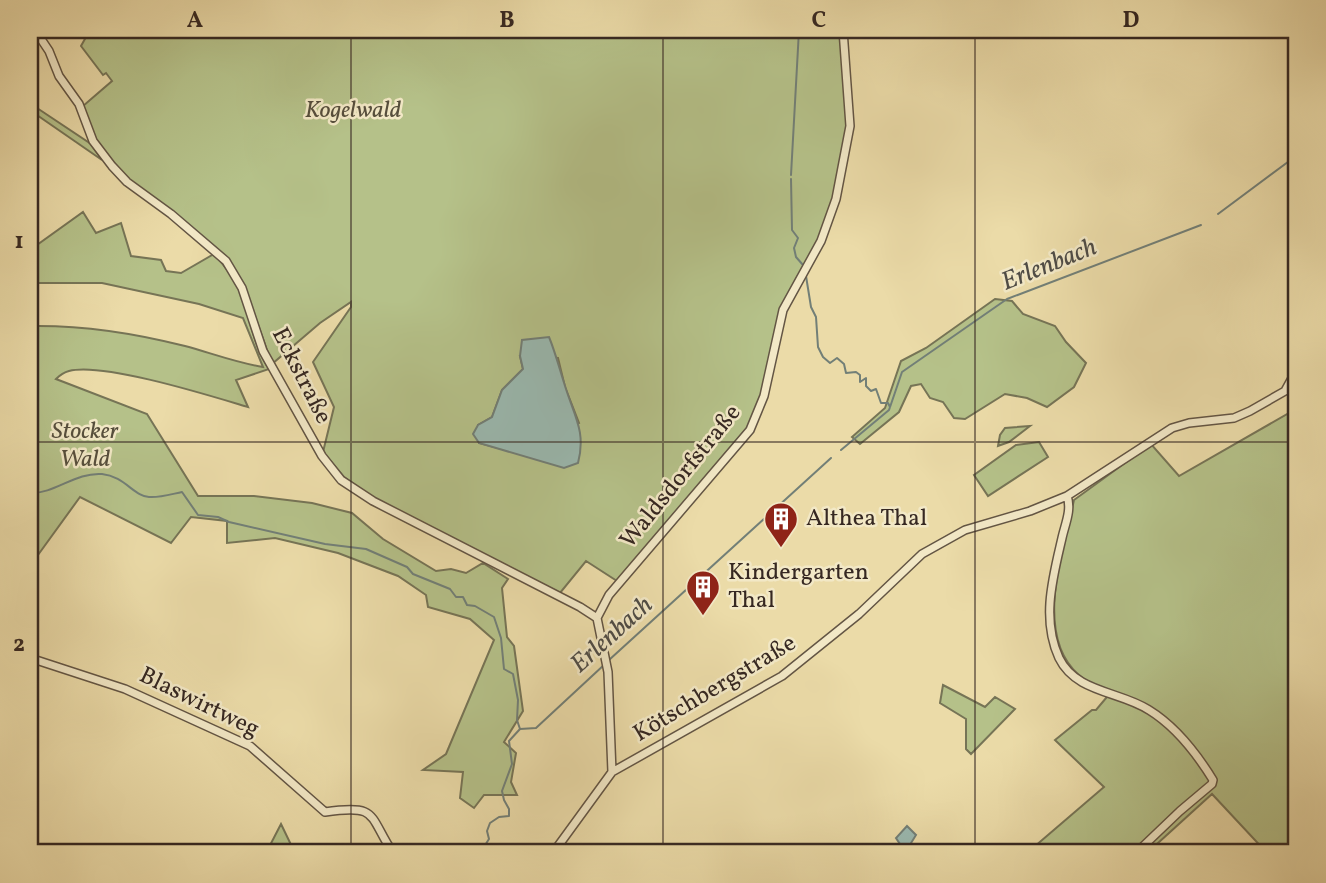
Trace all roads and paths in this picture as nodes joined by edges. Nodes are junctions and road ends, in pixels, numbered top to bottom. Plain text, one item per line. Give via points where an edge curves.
1 (35, 30) edge
2 (843, 30) edge
3 (1296, 371) edge
4 (1067, 496) junction
5 (597, 618) junction
6 (30, 658) edge
7 (612, 772) junction
8 (393, 853) edge
9 (553, 853) edge
10 (1136, 853) edge

1 - 5 street, Eckstraße via 79,104 93,141 112,166 226,261 237,278 263,351 318,450 341,480
2 - 5 street, Waldsdorfstraße via 850,125 836,199 821,241 783,310 758,414 750,430 610,595
3 - 4 street, Kötschbergstraße via 1290,386 1275,399 1234,418 1181,424 1160,433
4 - 7 street, Kötschbergstraße via 965,530 922,554 859,614 782,676
4 - 10 street via 1069,509 1049,606 1059,657 1087,685 1138,703 1168,724 1213,782
5 - 7 street via 607,668
6 - 8 street, Blaswirtweg via 125,689 250,746 325,812 352,808 368,812
7 - 9 street

